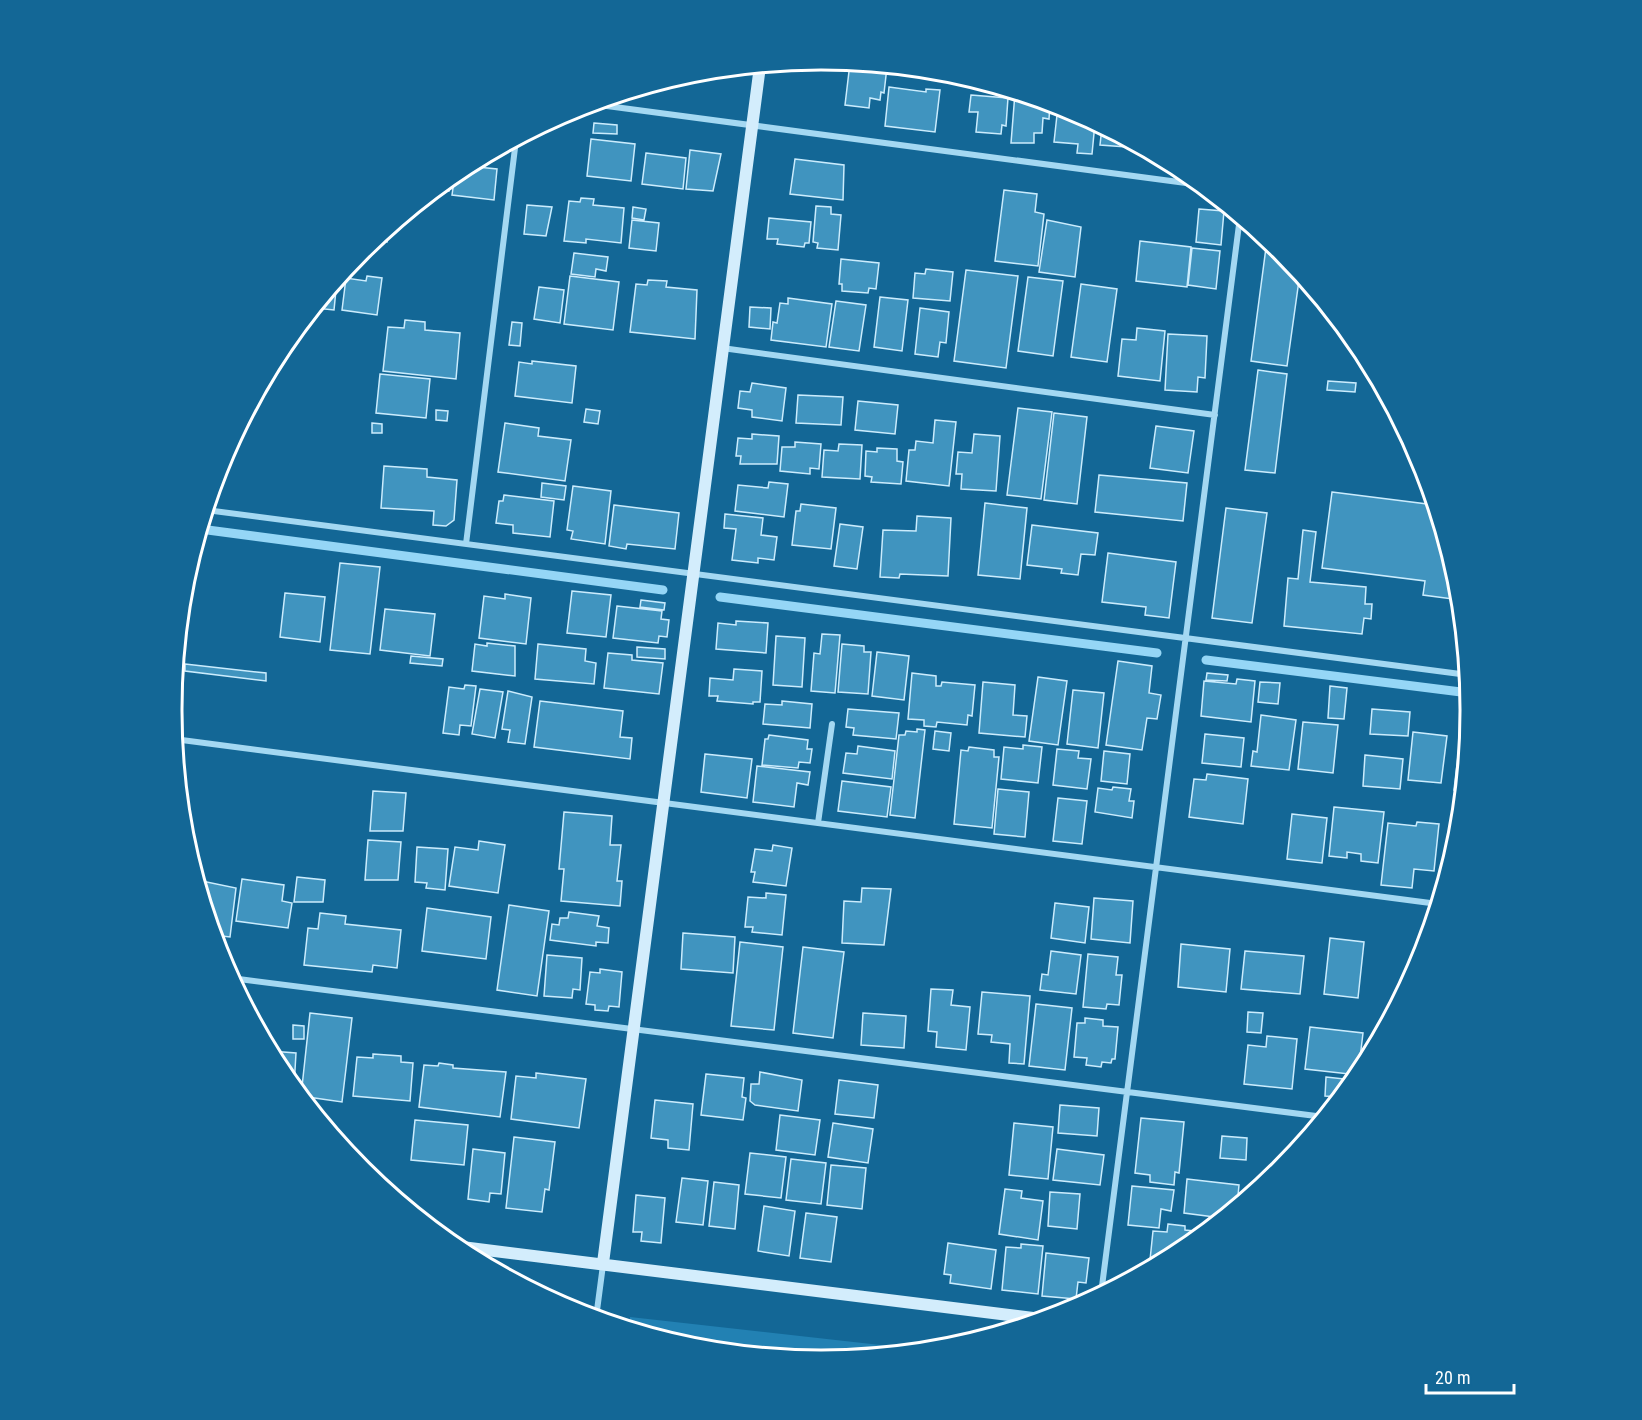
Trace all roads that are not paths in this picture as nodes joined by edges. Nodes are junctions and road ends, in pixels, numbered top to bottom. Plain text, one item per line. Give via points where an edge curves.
1 (759, 74) edge
2 (609, 106) edge
3 (752, 124) junction
4 (515, 148) edge
5 (1182, 182) edge
6 (1239, 226) edge
7 (722, 348) junction
8 (1215, 415) junction
9 (213, 511) edge
10 (466, 544) junction
11 (693, 573) junction
12 (1185, 639) junction
13 (1459, 674) edge
14 (832, 724) dead end
15 (183, 740) edge
16 (663, 803) junction
17 (818, 823) junction
18 (1156, 867) junction
19 (1431, 903) edge
20 (241, 979) edge
21 (634, 1029) junction
22 (1127, 1092) junction
23 (1315, 1116) edge
24 (476, 1249) edge
25 (603, 1263) junction
26 (1102, 1285) edge
27 (597, 1309) edge
28 (1024, 1317) edge

1 - 3 street
2 - 3 street
3 - 5 street
3 - 7 street
4 - 10 street
6 - 8 street
7 - 8 street
7 - 11 street
8 - 12 street
9 - 10 street
10 - 11 street
11 - 12 street
11 - 16 street
12 - 13 street
12 - 18 street
14 - 17 street
15 - 16 street
16 - 17 street
16 - 21 street
17 - 18 street
18 - 19 street
18 - 22 street
20 - 21 street
21 - 22 street
21 - 25 street
22 - 23 street
22 - 26 street
24 - 25 street
25 - 27 street
25 - 28 street

